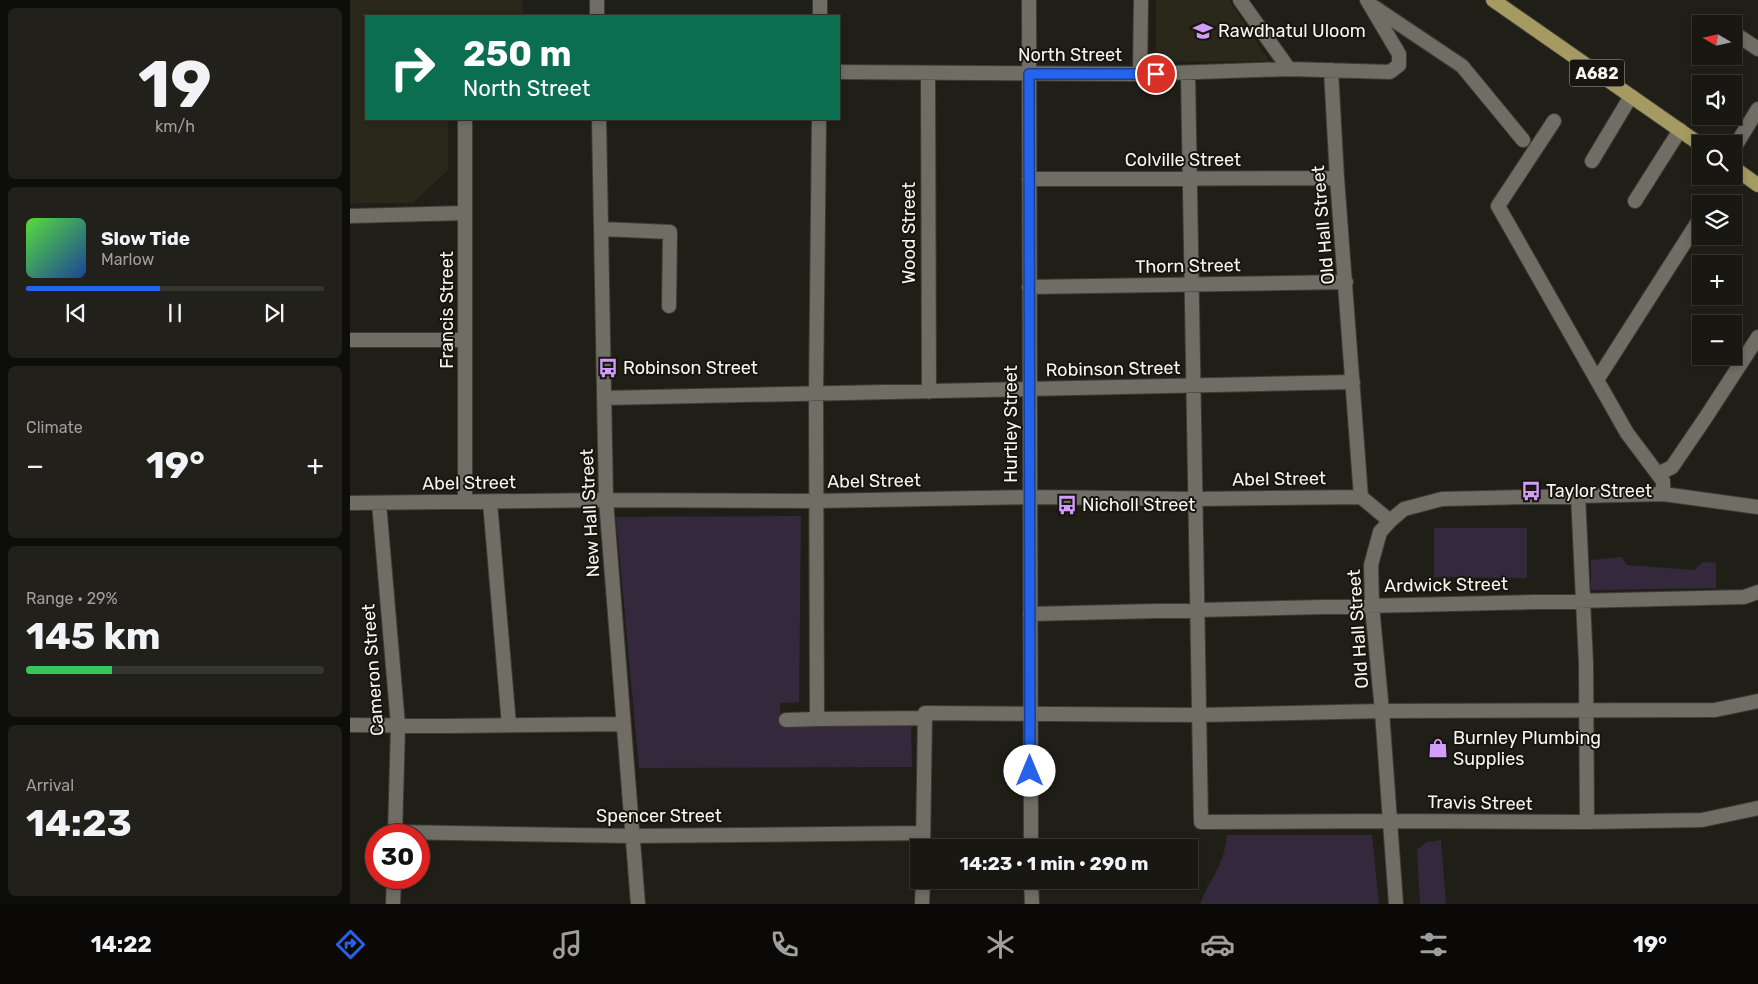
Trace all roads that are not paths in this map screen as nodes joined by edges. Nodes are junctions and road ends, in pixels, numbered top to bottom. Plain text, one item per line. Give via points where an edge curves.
1 (597, 0) edge
2 (820, 0) edge
3 (1029, 0) edge
4 (1141, 0) edge
5 (1240, 0) edge
6 (1493, 0) edge
7 (1368, 2) edge
8 (597, 15) edge
9 (820, 15) edge
10 (1742, 38) edge
11 (1758, 49) edge
12 (1289, 69) junction
13 (1331, 70) junction
14 (840, 72) edge
15 (928, 74) junction
16 (1029, 74) junction
17 (1140, 74) junction
18 (1188, 74) junction
19 (1630, 96) junction
20 (1758, 109) edge
21 (465, 120) edge
22 (599, 120) edge
23 (819, 120) edge
24 (1554, 121) dead end
25 (1680, 130) junction
26 (1742, 135) edge
27 (1692, 139) edge
28 (1523, 140) dead end
29 (1592, 161) dead end
30 (1742, 174) edge
31 (1190, 178) junction
32 (1337, 178) junction
33 (1029, 179) junction
34 (1758, 185) edge
35 (1635, 201) dead end
36 (465, 214) junction
37 (350, 216) edge
38 (601, 228) junction
39 (1692, 231) edge
40 (1346, 282) junction
41 (1192, 285) junction
42 (1029, 288) junction
43 (669, 306) dead end
44 (1758, 337) edge
45 (350, 340) edge
46 (466, 340) junction
47 (1597, 380) junction
48 (1353, 382) junction
49 (1193, 386) junction
50 (1030, 389) junction
51 (929, 392) junction
52 (816, 395) junction
53 (604, 398) junction
54 (1658, 474) junction
55 (1663, 494) junction
56 (1578, 495) junction
57 (1361, 496) junction
58 (1030, 497) junction
59 (1196, 499) junction
60 (606, 500) junction
61 (817, 501) junction
62 (466, 502) junction
63 (490, 502) junction
64 (350, 503) edge
65 (379, 503) junction
66 (1758, 507) edge
67 (1390, 521) junction
68 (1758, 592) edge
69 (1584, 601) junction
70 (1372, 606) junction
71 (1197, 610) junction
72 (1030, 614) junction
73 (1758, 701) edge
74 (1382, 711) junction
75 (1586, 711) junction
76 (1030, 713) junction
77 (1199, 715) junction
78 (925, 716) junction
79 (817, 719) junction
80 (786, 720) dead end
81 (623, 724) junction
82 (350, 725) edge
83 (398, 725) junction
84 (509, 725) junction
85 (1758, 808) edge
86 (1391, 820) junction
87 (1588, 822) junction
88 (395, 824) edge
89 (923, 833) junction
90 (430, 834) edge
91 (634, 836) junction
92 (923, 839) edge
93 (1031, 839) edge
94 (394, 889) edge
95 (923, 889) edge
96 (1031, 889) edge
97 (393, 904) edge
98 (638, 904) edge
99 (922, 904) edge
100 (1032, 904) edge
101 (1396, 904) edge

1 - 8 street
2 - 9 street
3 - 16 street, Hurtley Street
4 - 17 street
5 - 12 street
6 - 19 main road, A682
7 - 13 street, North Street via 1399,54 1399,65 1390,72
7 - 28 street via 1462,66
10 - 11 street
12 - 13 street, North Street
12 - 18 street, North Street
13 - 32 street, Old Hall Street
14 - 15 street, North Street
15 - 16 street, North Street
15 - 51 street, Wood Street
16 - 17 street, North Street
16 - 33 street, Hurtley Street
17 - 18 street, North Street
18 - 31 street
19 - 25 main road, A682
19 - 29 street
20 - 26 street
21 - 36 street, Francis Street
22 - 38 street, New Hall Street
23 - 52 street
24 - 47 street via 1498,206
25 - 27 main road, A682
25 - 35 street
30 - 34 main road
31 - 32 street, Colville Street
31 - 33 street, Colville Street
31 - 41 street
32 - 40 street, Old Hall Street
33 - 42 street, Hurtley Street
36 - 37 street
36 - 46 street, Francis Street
38 - 43 street via 670,232
38 - 53 street, New Hall Street
39 - 47 street
40 - 41 street, Thorn Street
40 - 48 street, Old Hall Street
41 - 42 street, Thorn Street
41 - 49 street
42 - 50 street, Hurtley Street
44 - 54 street via 1672,467
45 - 46 street
46 - 62 street, Francis Street
47 - 54 street via 1627,434
48 - 49 street, Robinson Street
48 - 57 street, Old Hall Street
49 - 50 street, Robinson Street
49 - 59 street
50 - 51 street, Robinson Street
50 - 58 street, Hurtley Street
51 - 52 street, Robinson Street
52 - 53 street, Robinson Street
52 - 61 street
53 - 60 street, New Hall Street
54 - 55 street via 1663,481
55 - 56 street, Old Hall Street
55 - 66 street, Old Hall Street
56 - 67 street, Old Hall Street via 1442,499 1404,509
56 - 69 street
57 - 59 street, Abel Street
57 - 67 street
58 - 59 street, Abel Street
58 - 61 street, Abel Street
58 - 72 street, Hurtley Street
59 - 71 street
60 - 61 street, Abel Street
60 - 63 street, Abel Street
60 - 81 street, New Hall Street
61 - 79 street
62 - 63 street, Abel Street
62 - 65 street, Abel Street
63 - 84 street
64 - 65 street, Abel Street
65 - 83 street, Cameron Street
67 - 70 street, Old Hall Street via 1380,532 1371,565
68 - 69 street, Ardwick Street via 1744,597
69 - 70 street, Ardwick Street
69 - 75 street
70 - 71 street, Ardwick Street
70 - 74 street, Old Hall Street
71 - 72 street, Ardwick Street
71 - 77 street
72 - 76 street, Hurtley Street
73 - 75 street via 1715,710
74 - 75 street
74 - 77 street
74 - 86 street, Old Hall Street
75 - 87 street
76 - 77 street
76 - 78 street
76 - 93 street, Hurtley Street
77 - 86 street, Travis Street via 1201,822
78 - 79 street
78 - 89 street
79 - 80 street
81 - 84 street
81 - 91 street, New Hall Street
82 - 83 street
83 - 84 street
83 - 88 street, Cameron Street
85 - 87 street, Travis Street via 1702,820
86 - 87 street, Travis Street
86 - 101 street, Old Hall Street
89 - 91 street, Spencer Street
89 - 92 street
90 - 91 street, Spencer Street
91 - 98 street, New Hall Street
94 - 97 street
95 - 99 street
96 - 100 street

